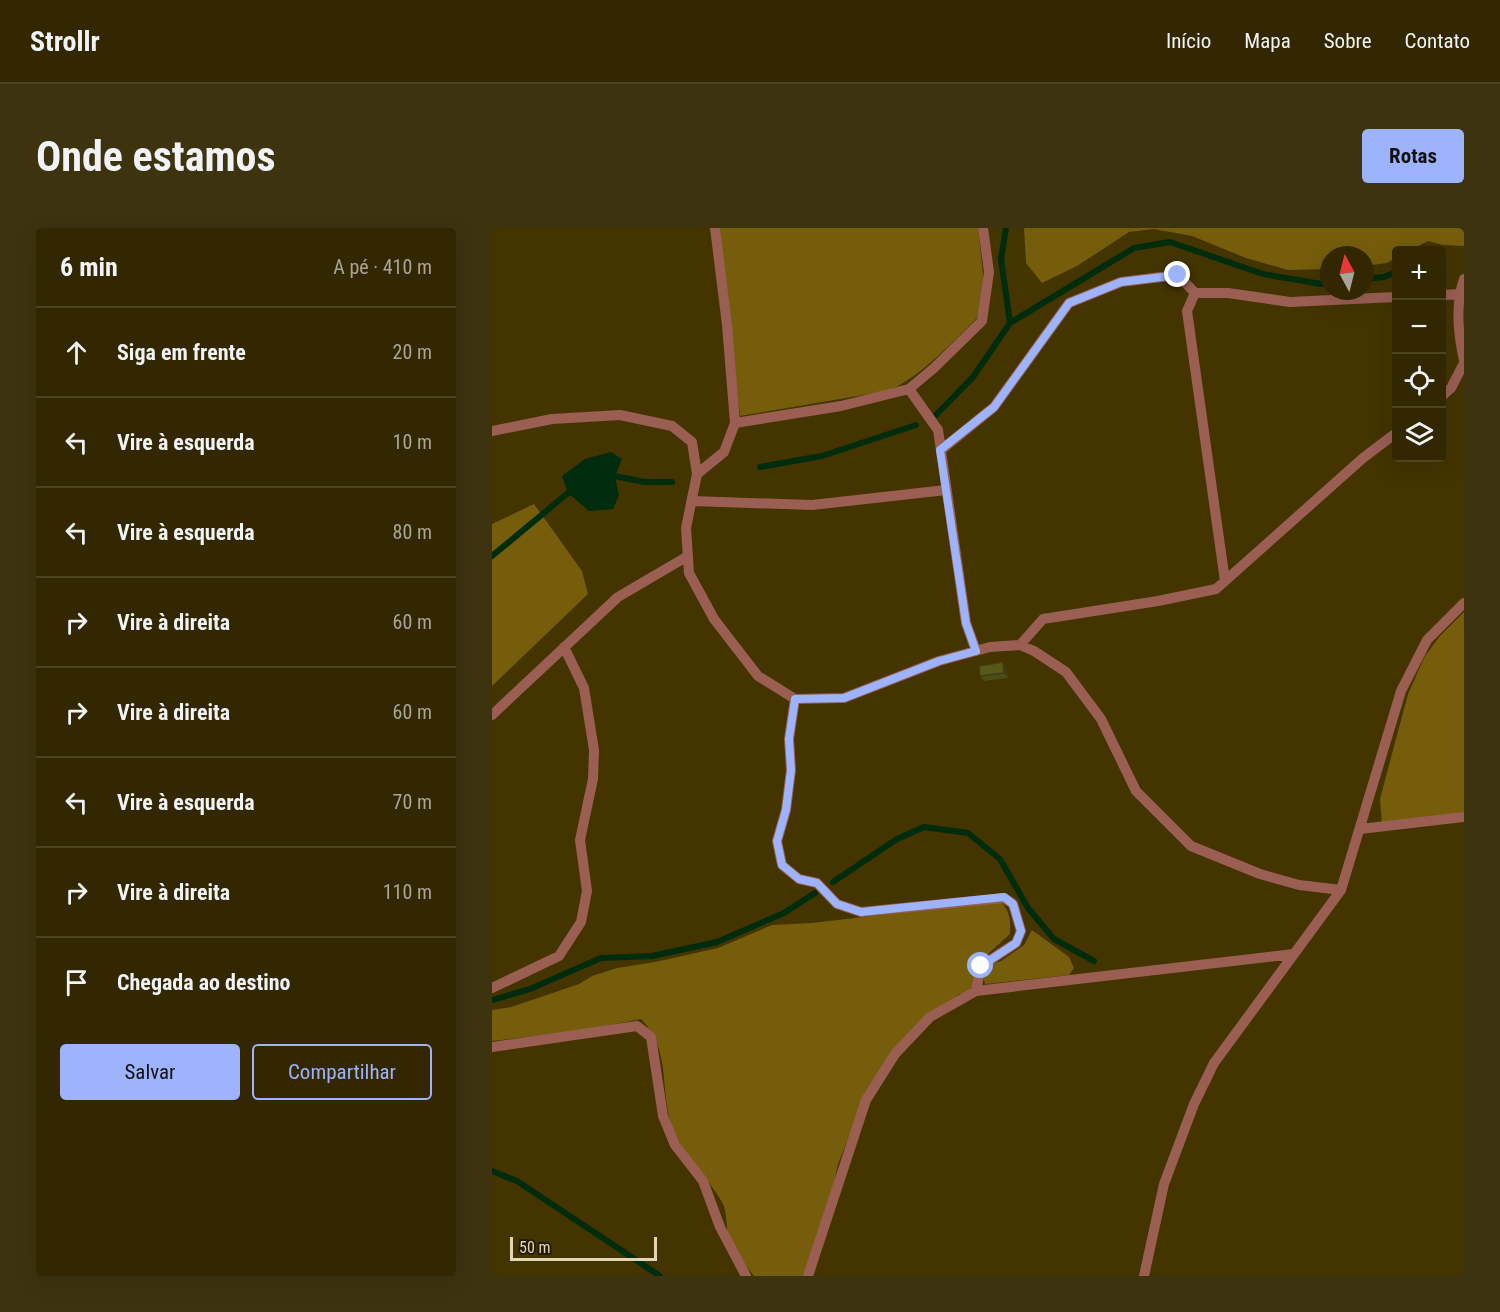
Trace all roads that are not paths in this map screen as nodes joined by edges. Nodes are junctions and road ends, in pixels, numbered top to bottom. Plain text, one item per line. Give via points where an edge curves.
1 (715, 228) edge
2 (983, 228) edge
3 (1464, 279) edge
4 (1195, 293) junction
5 (1446, 294) edge
6 (1459, 294) junction
7 (1392, 297) edge
8 (1464, 362) edge
9 (909, 388) junction
10 (1446, 392) edge
11 (735, 423) junction
12 (492, 429) edge
13 (1392, 435) edge
14 (940, 450) junction
15 (697, 474) junction
16 (946, 490) junction
17 (692, 501) junction
18 (688, 556) junction
19 (1225, 581) junction
20 (1464, 603) edge
21 (1020, 645) junction
22 (564, 648) junction
23 (976, 651) junction
24 (795, 699) junction
25 (492, 715) edge
26 (1464, 817) edge
27 (1360, 829) junction
28 (1341, 890) junction
29 (1293, 954) junction
30 (492, 988) edge
31 (976, 991) junction
32 (492, 1047) edge
33 (746, 1276) edge
34 (808, 1276) edge
35 (1144, 1276) edge

1 - 11 lane
2 - 9 lane via 989,272 982,321
3 - 6 lane
4 - 7 lane via 1228,293 1290,302
4 - 14 lane via 1178,275 1121,282 1069,303 994,407
4 - 19 lane via 1187,311
5 - 6 lane
6 - 8 lane via 1459,338
8 - 10 lane
9 - 11 lane via 841,406
9 - 14 lane via 938,430
11 - 15 lane via 724,452
12 - 15 lane via 552,418 620,415 672,426 692,442
13 - 19 lane
14 - 16 lane
15 - 17 lane
16 - 17 lane via 812,505
16 - 23 lane via 966,623
17 - 18 lane via 686,528
18 - 22 lane via 618,597
18 - 24 lane via 689,573 714,619 758,676
19 - 21 lane via 1216,588 1043,619
20 - 27 lane via 1427,640 1401,691
21 - 23 lane
21 - 28 lane via 1066,672 1101,719 1136,791 1191,846 1299,885
22 - 25 lane
22 - 30 lane via 584,688 594,750 593,779 580,840 587,891 581,922 559,956
23 - 24 lane via 844,698
24 - 31 lane via 786,810 777,841 782,865 799,879 817,883 837,904 861,912 1004,897 1013,904 1021,931 1016,943 981,966
26 - 27 lane
27 - 28 lane
28 - 29 lane
29 - 31 lane
29 - 35 lane via 1214,1063 1194,1104 1164,1184
31 - 34 lane via 930,1017 895,1054 866,1100
32 - 33 lane via 637,1026 651,1037 663,1116 675,1145 703,1181 720,1227

